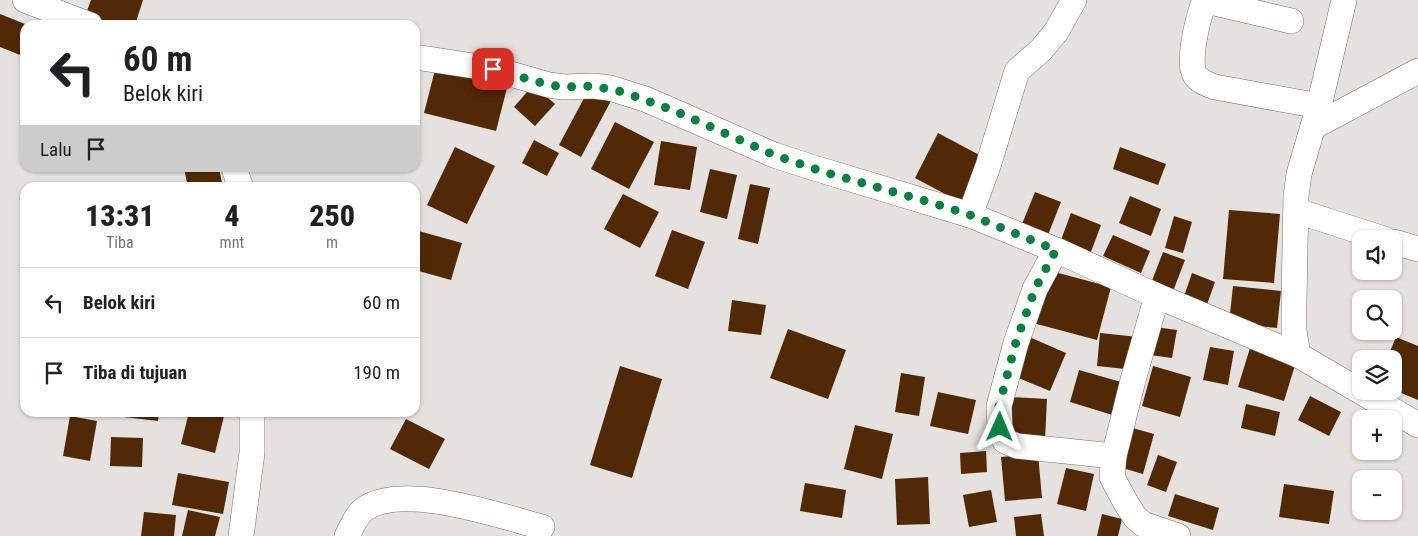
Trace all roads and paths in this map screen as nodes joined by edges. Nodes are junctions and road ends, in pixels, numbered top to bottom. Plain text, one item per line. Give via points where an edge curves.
1 (25, 0) edge
2 (1074, 0) edge
3 (1344, 0) edge
4 (77, 20) edge
5 (1291, 21) dead end
6 (420, 58) edge
7 (1418, 70) edge
8 (1316, 116) junction
9 (1297, 211) junction
10 (970, 215) junction
11 (1356, 230) edge
12 (1402, 245) edge
13 (1056, 250) junction
14 (1418, 250) edge
15 (1157, 296) junction
16 (1298, 355) junction
17 (252, 417) edge
18 (1418, 425) edge
19 (1114, 456) junction
20 (542, 528) dead end
21 (241, 536) edge
22 (347, 536) edge
23 (1178, 536) edge

1 - 4 street
2 - 10 street via 1056,32 1017,71
3 - 8 street
5 - 8 street via 1211,2 1203,5 1192,59 1194,73 1202,82 1215,87
6 - 10 street via 493,69 549,85 593,86 623,92 774,155
7 - 8 street
8 - 9 street via 1299,174
9 - 11 street
9 - 16 street via 1294,331
10 - 13 street
12 - 14 street
13 - 15 street
13 - 19 street via 1035,289 1016,342 999,406 1000,427 1006,441 1017,446
15 - 16 street
15 - 19 street
16 - 18 street
17 - 21 street via 252,453
19 - 23 street via 1112,477 1135,517 1143,524
20 - 22 street via 457,504 396,500 369,506 362,511

